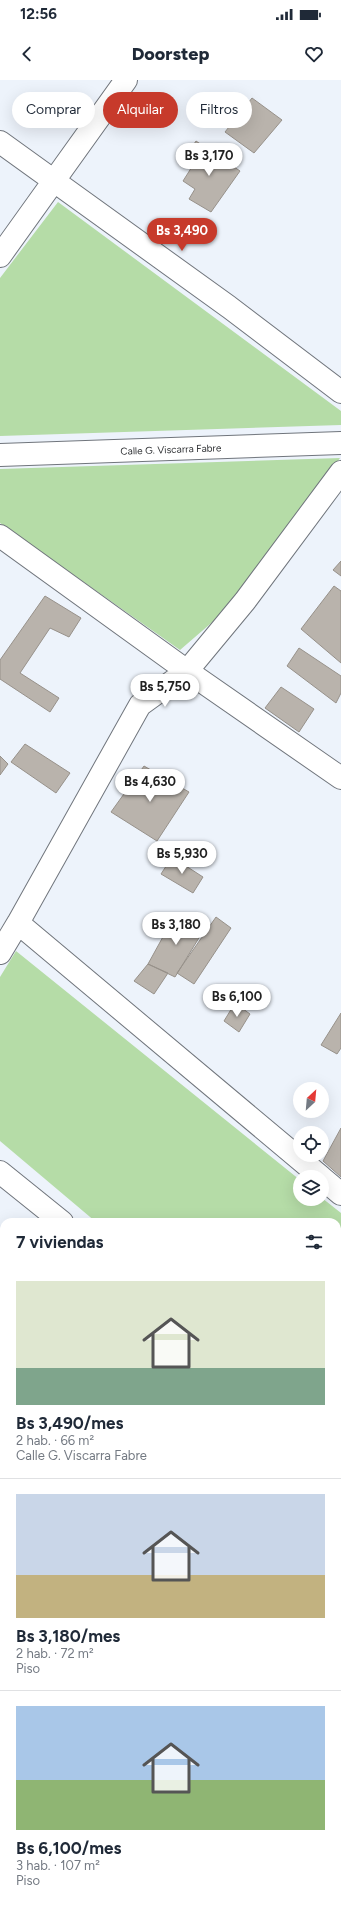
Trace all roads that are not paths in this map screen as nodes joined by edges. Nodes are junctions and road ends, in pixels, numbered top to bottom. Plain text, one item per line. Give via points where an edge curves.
1 (126, 80) edge
2 (0, 142) edge
3 (54, 180) junction
4 (0, 256) edge
5 (341, 392) edge
6 (341, 443) edge
7 (0, 455) edge
8 (341, 472) edge
9 (0, 536) edge
10 (187, 671) junction
11 (341, 778) edge
12 (18, 923) junction
13 (0, 952) edge
14 (311, 1170) edge
15 (0, 1172) edge
16 (329, 1184) edge
17 (341, 1194) edge
18 (57, 1218) edge

1 - 3 street
2 - 3 street
3 - 4 street
3 - 5 street
6 - 7 street, Calle G. Viscarra Fabre
8 - 10 street via 245,601
9 - 10 street
10 - 11 street
10 - 12 street via 140,705
12 - 13 street
12 - 14 street
15 - 18 street
16 - 17 street

